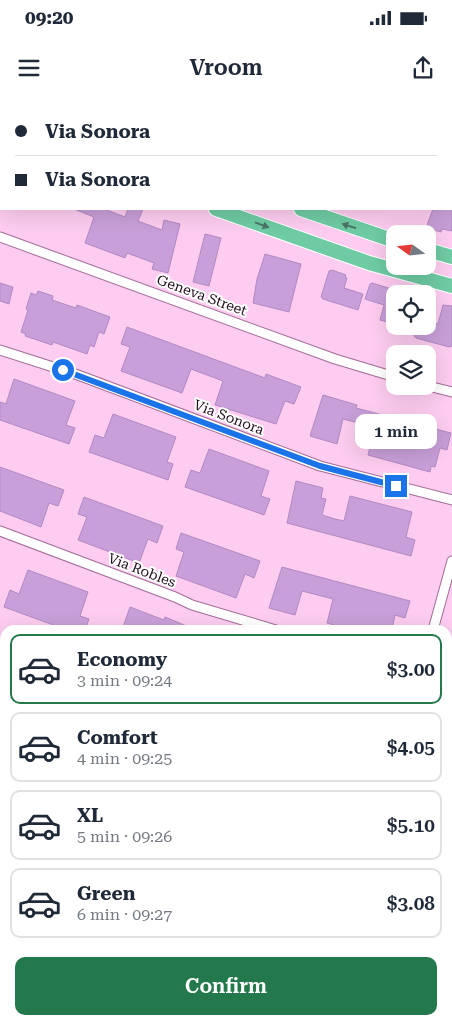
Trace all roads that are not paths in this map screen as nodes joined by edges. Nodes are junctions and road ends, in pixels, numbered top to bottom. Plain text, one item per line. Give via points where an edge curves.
1 (219, 210) edge
2 (304, 210) edge
3 (0, 237) edge
4 (386, 238) edge
5 (436, 252) edge
6 (452, 257) edge
7 (452, 286) edge
8 (0, 350) edge
9 (386, 374) edge
10 (436, 388) edge
11 (452, 392) edge
12 (452, 500) edge
13 (0, 531) edge
14 (452, 561) edge
15 (259, 625) edge
16 (435, 625) edge

1 -> 7 main road via 369,263
4 -> 2 main road
3 - 9 street, Geneva Street via 335,359
5 - 6 main road
8 - 12 street, Via Sonora via 78,375 320,466
10 - 11 street
13 - 15 street, Via Robles via 192,605
14 - 16 street

